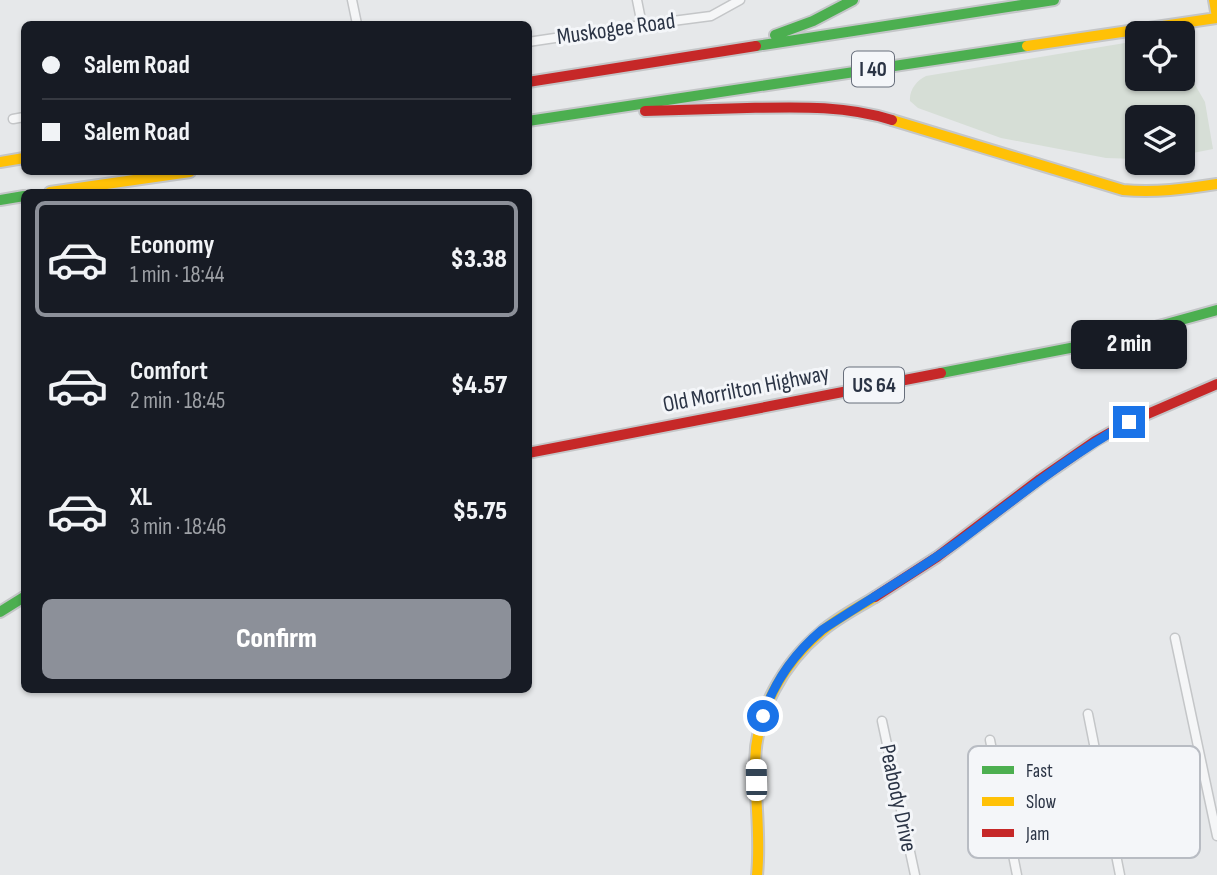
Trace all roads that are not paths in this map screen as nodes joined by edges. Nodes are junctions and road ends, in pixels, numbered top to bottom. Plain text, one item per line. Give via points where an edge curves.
1 (352, 0) edge
2 (637, 0) edge
3 (740, 0) edge
4 (853, 0) edge
5 (1054, 0) edge
6 (1214, 0) edge
7 (1217, 18) edge
8 (356, 21) edge
9 (642, 25) junction
10 (532, 41) edge
11 (727, 50) junction
12 (532, 81) edge
13 (584, 113) junction
14 (21, 118) edge
15 (13, 119) dead end
16 (532, 120) edge
17 (21, 158) edge
18 (0, 162) edge
19 (169, 175) edge
20 (1217, 186) edge
21 (71, 189) edge
22 (21, 196) edge
23 (0, 200) edge
24 (1217, 310) edge
25 (1217, 384) edge
26 (532, 452) edge
27 (21, 599) edge
28 (0, 612) edge
29 (1175, 638) dead end
30 (1088, 714) dead end
31 (882, 721) dead end
32 (990, 740) dead end
33 (991, 746) edge
34 (1094, 746) edge
35 (1199, 746) edge
36 (1200, 749) edge
37 (1216, 820) edge
38 (1217, 836) edge
39 (757, 875) edge
40 (915, 875) edge

1 - 8 street
2 - 9 street
3 - 9 street, Muskogee Road via 711,16
4 - 11 main road via 792,30
5 - 11 main road, I 40
6 - 7 main road
7 - 13 main road, I 40
9 - 10 street, Muskogee Road
11 - 12 main road, I 40
13 - 16 main road, I 40
13 - 20 main road via 837,108 877,115 1135,192
14 - 15 street
17 - 18 main road
19 - 21 main road
22 - 23 main road
24 - 26 main road, Old Morrilton Highway / US 64 via 1101,342
25 - 39 main road via 1095,441 947,550 808,642 783,674 758,731
27 - 28 main road
29 - 35 street
30 - 34 street
31 - 40 street, Peabody Drive
32 - 33 street
36 - 37 street
37 - 38 street

